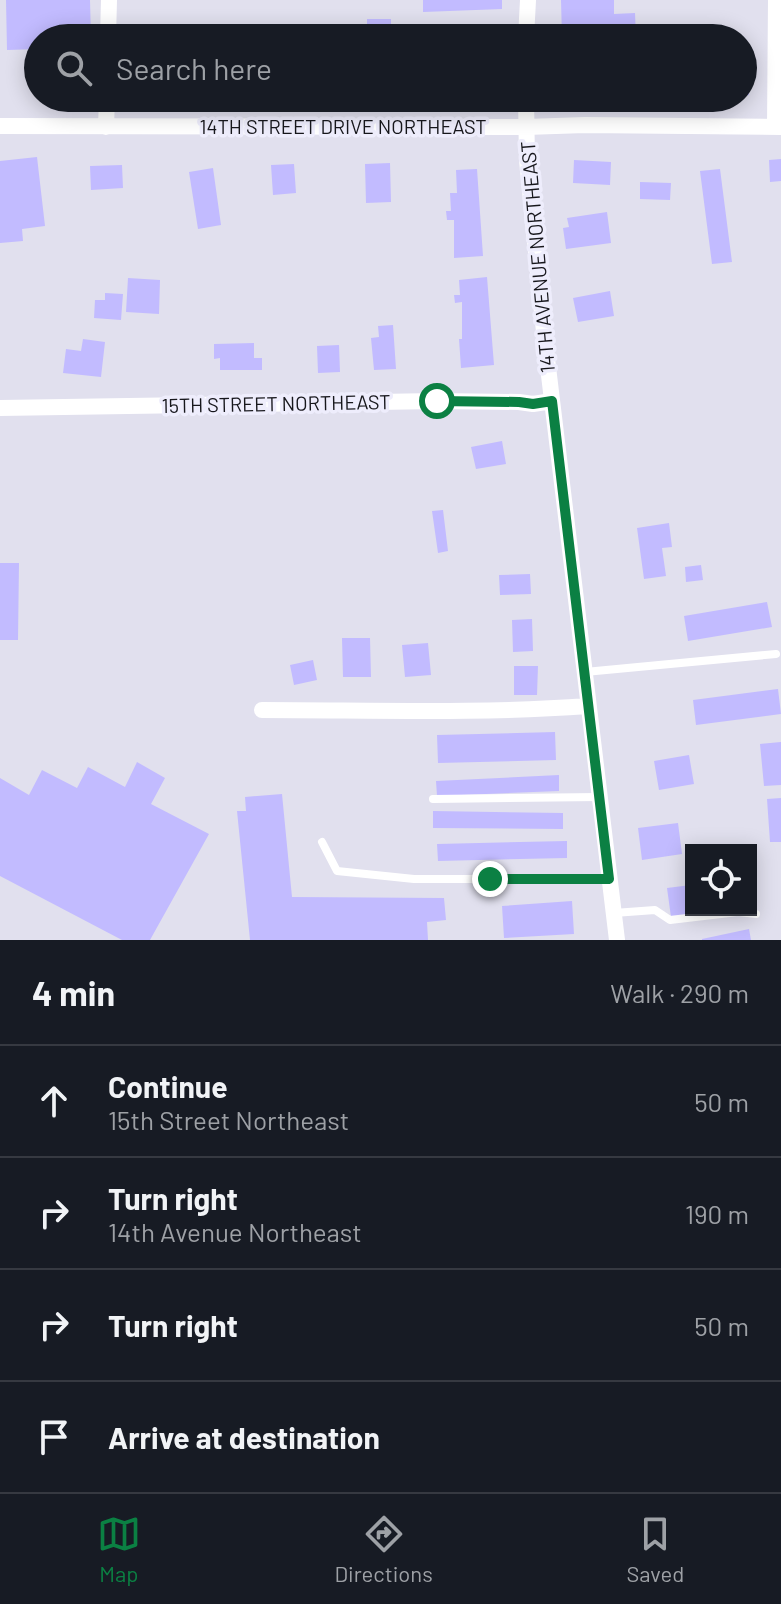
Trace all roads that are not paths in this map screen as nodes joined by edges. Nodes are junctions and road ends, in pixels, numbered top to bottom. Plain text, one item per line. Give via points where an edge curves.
1 (109, 0) edge
2 (528, 0) edge
3 (776, 0) edge
4 (108, 24) edge
5 (527, 24) edge
6 (107, 112) edge
7 (526, 112) edge
8 (0, 126) edge
9 (106, 127) junction
10 (526, 127) junction
11 (778, 127) edge
12 (552, 401) junction
13 (0, 408) edge
14 (776, 654) dead end
15 (584, 672) junction
16 (588, 706) junction
17 (262, 710) dead end
18 (600, 797) junction
19 (433, 799) dead end
20 (322, 842) dead end
21 (609, 879) junction
22 (614, 914) junction
23 (704, 916) edge
24 (617, 940) edge

1 - 4 street
2 - 5 street
3 - 11 street
6 - 9 street
7 - 10 street, 14TH AVENUE NORTHEAST
8 - 9 street, 14TH STREET DRIVE NORTHEAST
9 - 10 street, 14TH STREET DRIVE NORTHEAST
10 - 11 street, 14TH STREET DRIVE NORTHEAST
10 - 12 street, 14TH AVENUE NORTHEAST
12 - 13 street, 15TH STREET NORTHEAST
12 - 15 street, 14TH AVENUE NORTHEAST
14 - 15 lane
15 - 16 street, 14TH AVENUE NORTHEAST
16 - 17 street via 451,712
16 - 18 street, 14TH AVENUE NORTHEAST
18 - 19 lane
18 - 21 street, 14TH AVENUE NORTHEAST
20 - 21 lane via 337,871 414,879
21 - 22 street, 14TH AVENUE NORTHEAST
22 - 23 lane via 655,910 670,920
22 - 24 street, 14TH AVENUE NORTHEAST

